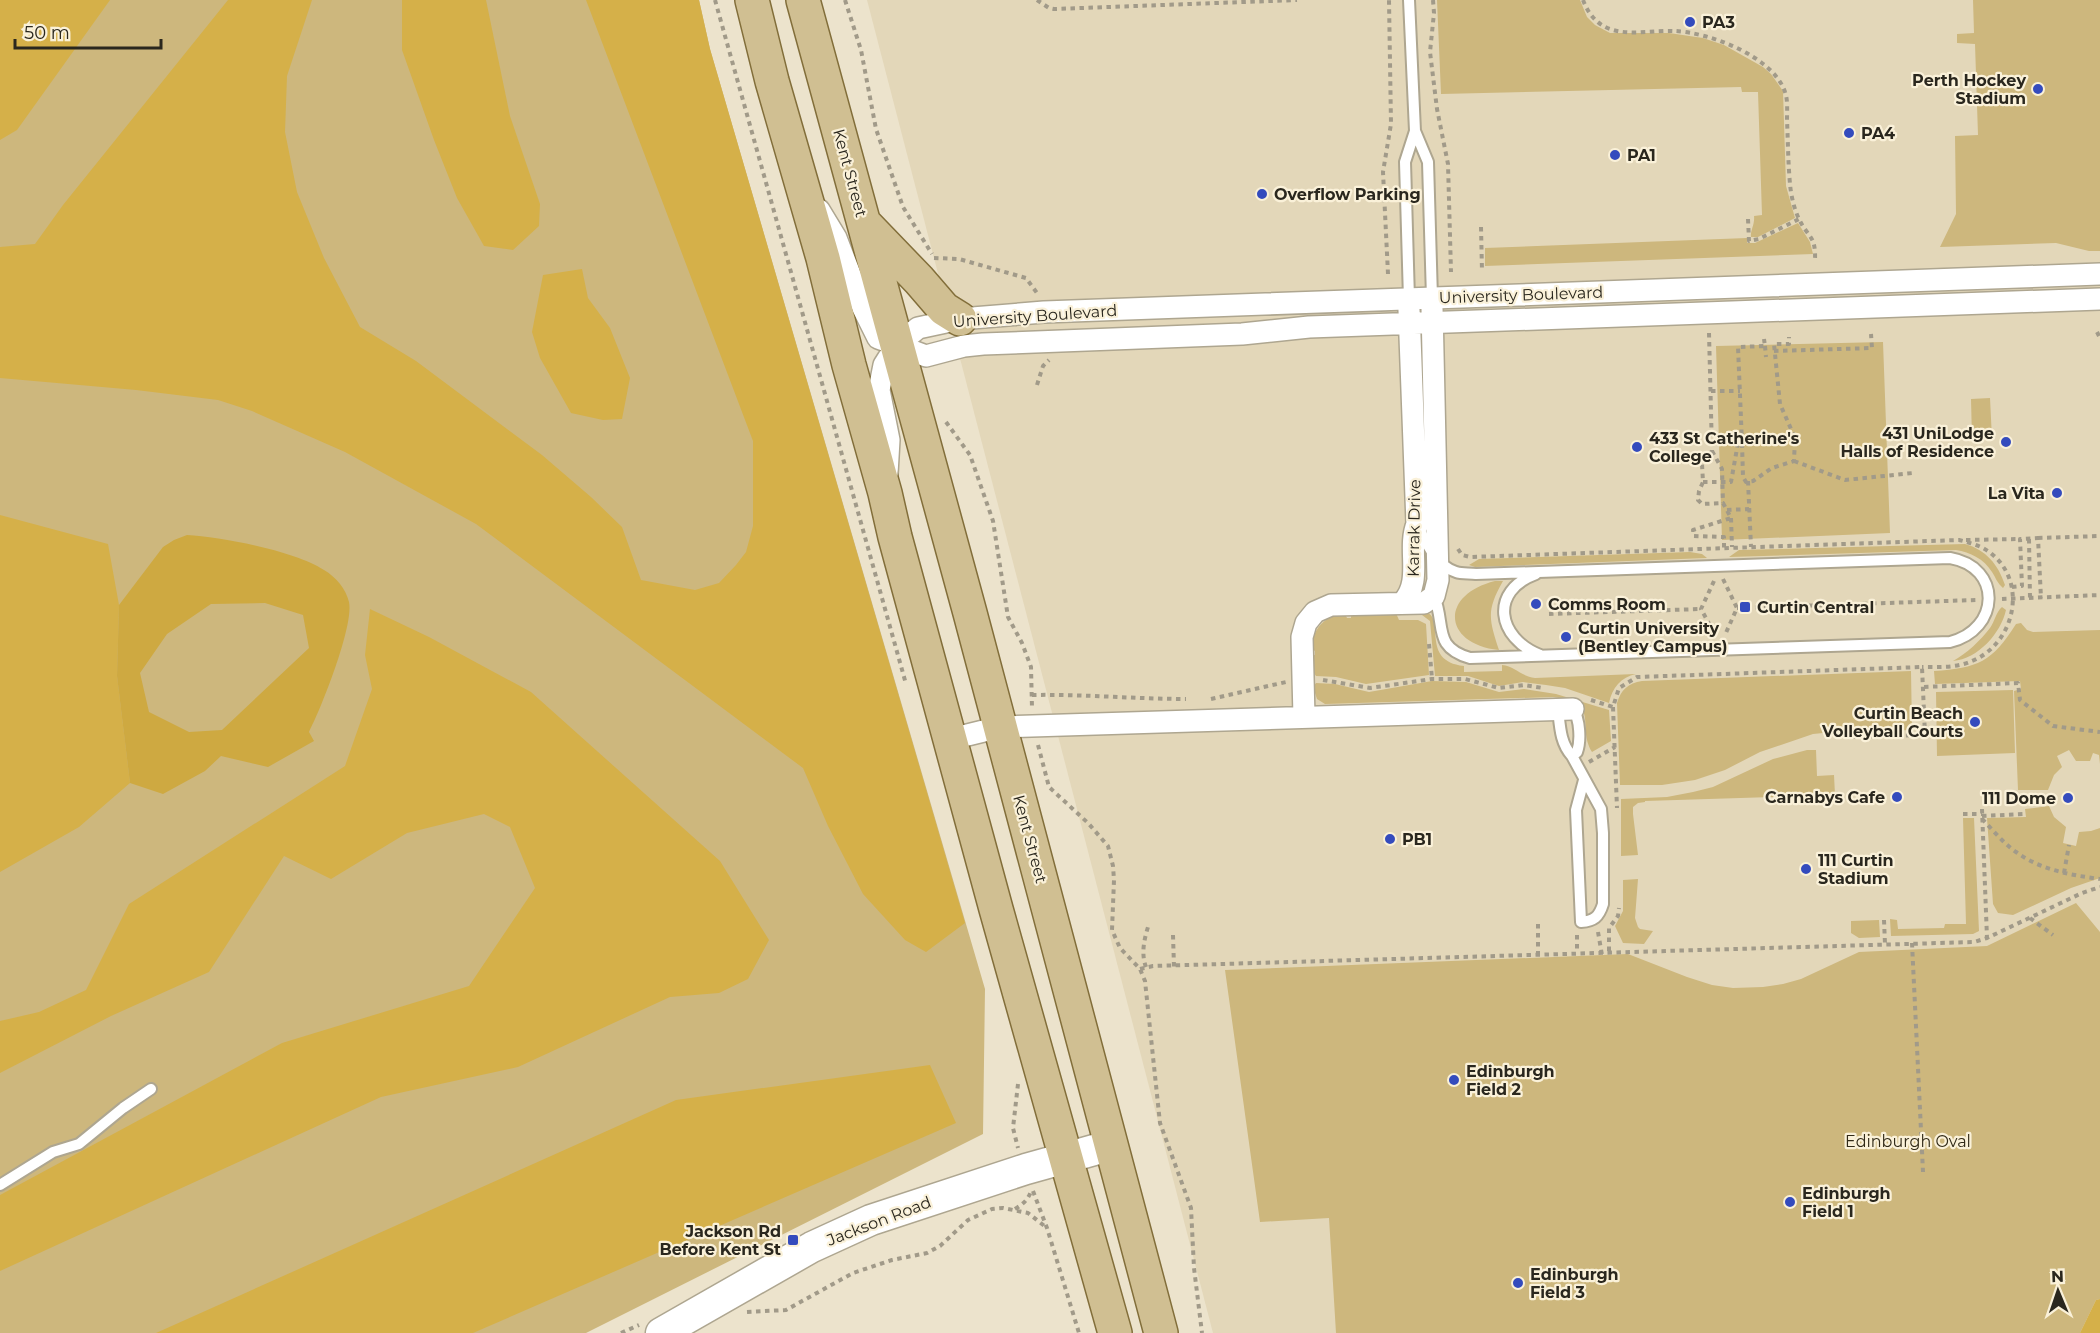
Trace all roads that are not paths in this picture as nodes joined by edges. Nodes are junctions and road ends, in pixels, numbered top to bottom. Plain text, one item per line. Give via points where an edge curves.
1 (752, 0) edge
2 (803, 0) edge
3 (1409, 0) edge
4 (1415, 131) junction
5 (798, 173) junction
6 (863, 223) junction
7 (2100, 274) edge
8 (1409, 298) junction
9 (1432, 298) junction
10 (2100, 299) edge
11 (960, 319) junction
12 (1432, 322) junction
13 (1410, 323) junction
14 (896, 346) junction
15 (885, 493) junction
16 (1417, 524) junction
17 (1437, 559) junction
18 (1542, 572) junction
19 (1434, 596) junction
20 (1403, 602) junction
21 (1542, 656) junction
22 (1570, 705) junction
23 (1304, 717) junction
24 (1000, 728) junction
25 (951, 740) junction
26 (1572, 756) junction
27 (1584, 780) junction
28 (151, 1089) dead end
29 (1112, 1145) junction
30 (1066, 1158) junction
31 (0, 1185) edge
32 (661, 1333) edge
33 (1115, 1333) edge
34 (1161, 1333) edge

1 - 5 main road, Kent Street
2 - 6 main road, Kent Street
3 - 4 lane
4 - 8 lane via 1405,162
4 - 9 lane via 1428,162
5 - 14 street, Kent Street via 836,238 878,338
5 - 15 main road, Kent Street
6 - 11 main road via 944,309
6 - 14 main road, Kent Street
7 - 9 street, University Boulevard
8 - 9 street, University Boulevard
8 - 11 street, University Boulevard via 1044,312
8 - 13 street, Karrak Drive
9 - 12 street, Karrak Drive
10 - 12 street, University Boulevard
11 - 14 street, University Boulevard via 918,328
12 - 13 street, University Boulevard
12 - 17 street, Karrak Drive
13 - 14 street, University Boulevard via 983,344 926,356
13 - 16 street, Karrak Drive
14 - 15 street, Kent Street via 884,364 879,390 889,440
14 - 24 main road, Kent Street
15 - 25 main road, Kent Street
16 - 17 lane
16 - 20 street, Karrak Drive via 1412,536 1413,586
17 - 18 lane via 1454,572
17 - 19 street, Karrak Drive
18 - 21 lane via 1516,585 1504,611 1505,624 1515,640
18 - 21 lane via 1950,558 1972,566 1986,582 1988,593 1979,627 1950,642
19 - 20 street, Karrak Drive via 1424,603
19 - 21 lane via 1446,643 1457,654 1470,658
20 - 23 street via 1331,605 1309,618 1303,630
22 - 23 street
22 - 26 lane via 1565,748
22 - 26 lane via 1576,715 1579,742
23 - 24 street
24 - 25 street
24 - 29 main road, Kent Street
25 - 30 main road, Kent Street
26 - 27 lane
27 - 27 lane via 1576,810 1581,922 1593,921 1603,904 1601,808
28 - 31 lane via 79,1144 53,1152
29 - 30 street, Jackson Road
29 - 34 main road, Kent Street
30 - 32 street, Jackson Road via 871,1220 812,1247
30 - 33 main road, Kent Street

